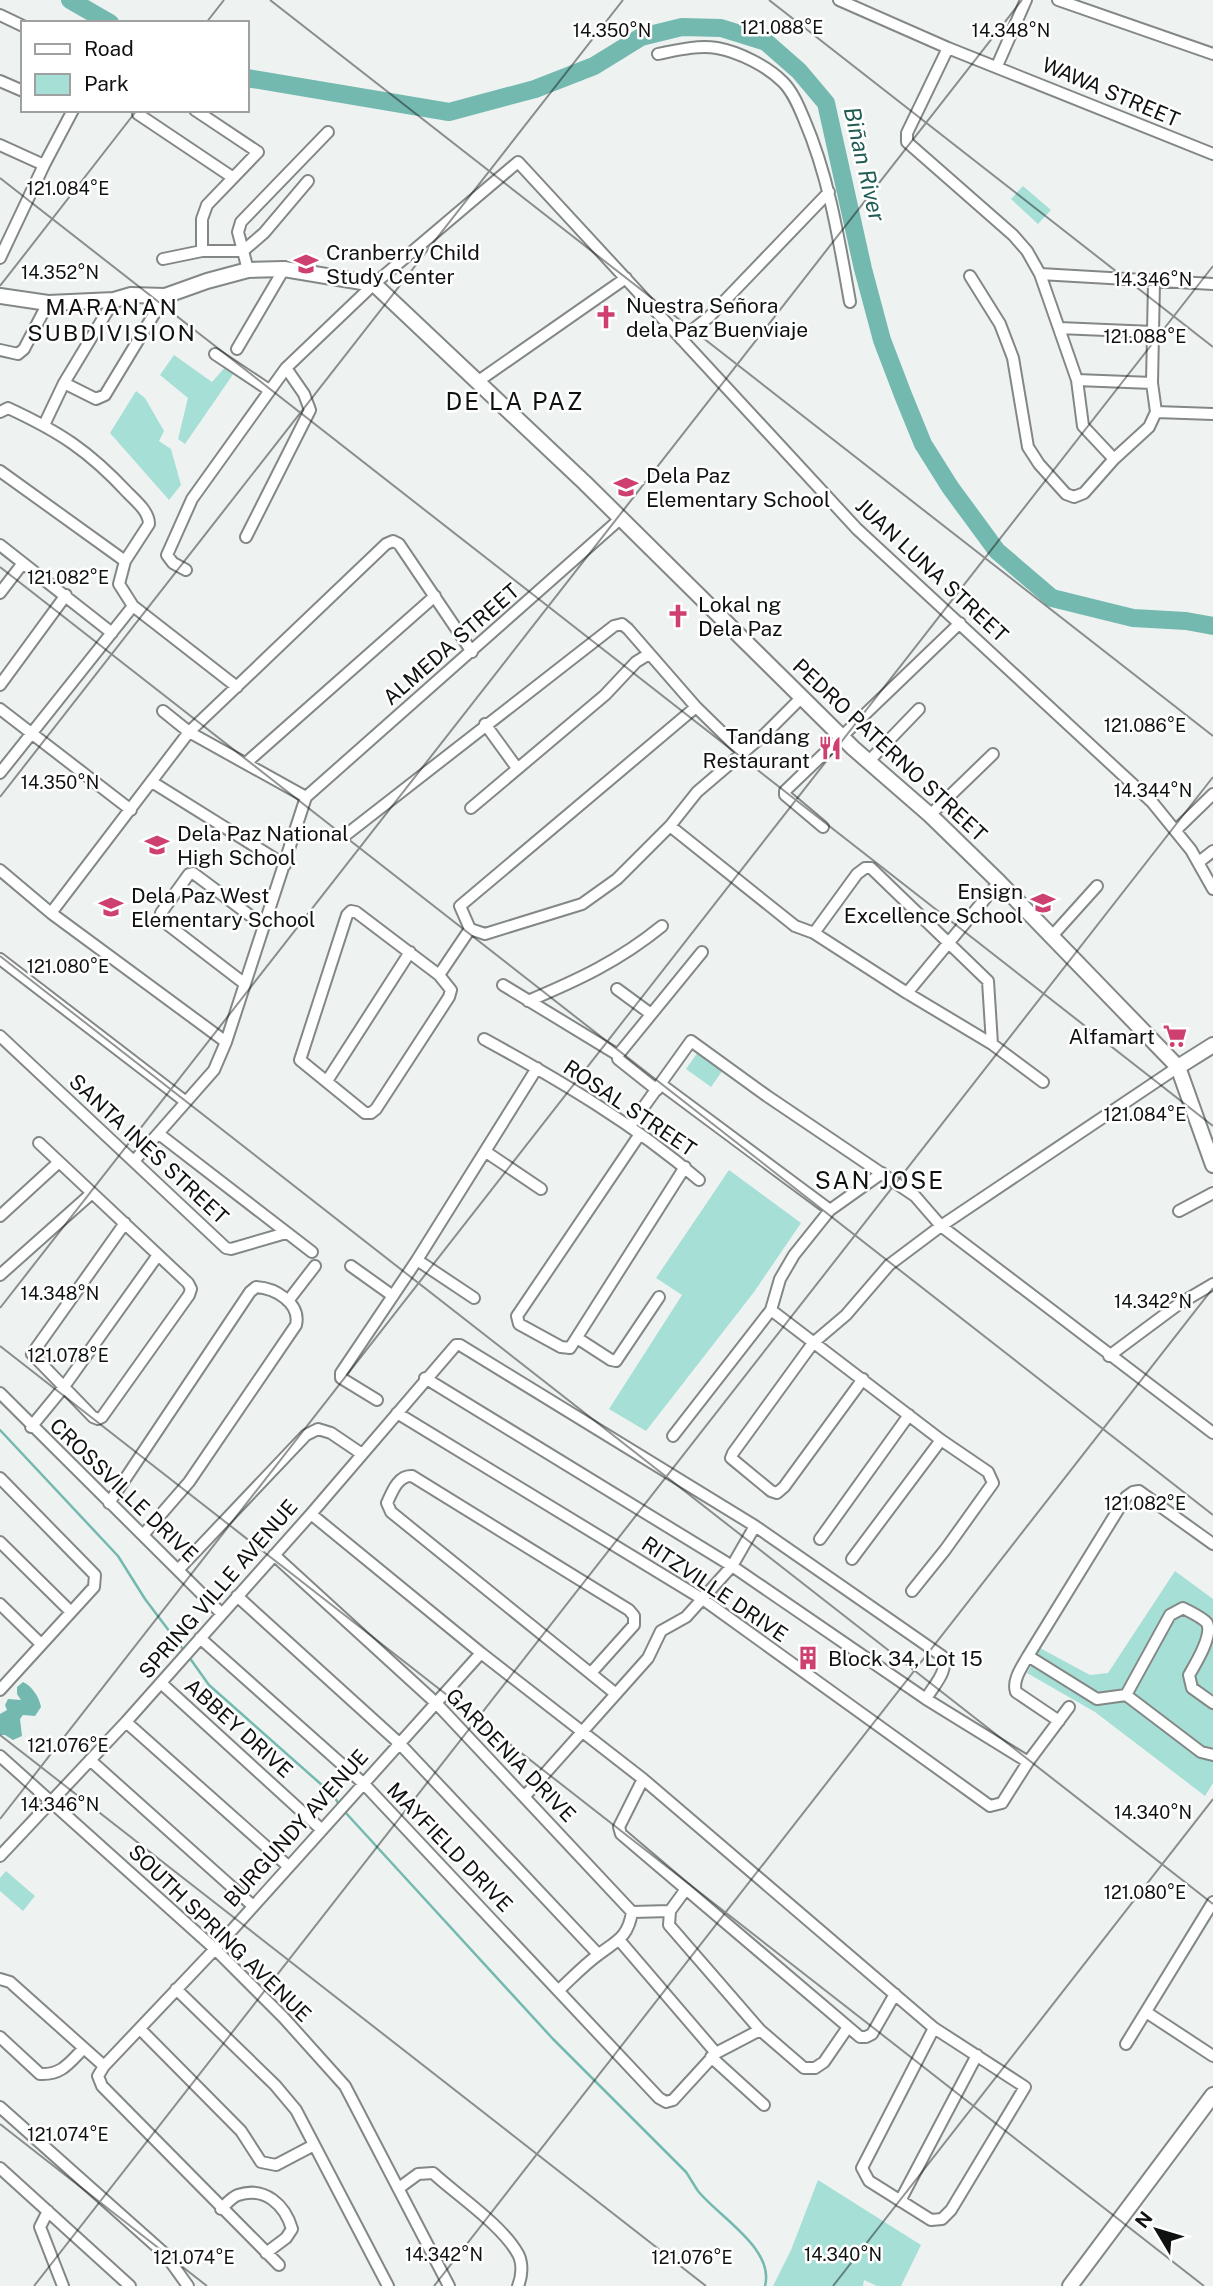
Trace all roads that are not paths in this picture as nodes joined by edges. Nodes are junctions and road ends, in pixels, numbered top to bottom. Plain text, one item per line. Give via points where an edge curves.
1 (839, 0) edge
2 (1026, 0) edge
3 (1058, 0) edge
4 (0, 15) edge
5 (21, 25) edge
6 (948, 48) junction
7 (658, 54) dead end
8 (1213, 54) edge
9 (997, 66) junction
10 (0, 80) edge
11 (21, 90) edge
12 (68, 112) edge
13 (140, 112) edge
14 (198, 112) edge
15 (328, 132) dead end
16 (0, 145) edge
17 (1213, 154) edge
18 (44, 165) junction
19 (232, 177) junction
20 (308, 181) dead end
21 (829, 192) junction
22 (0, 228) edge
23 (13, 228) junction
24 (243, 250) junction
25 (202, 251) junction
26 (0, 258) edge
27 (163, 259) dead end
28 (284, 269) junction
29 (248, 270) junction
30 (1040, 274) junction
31 (970, 276) dead end
32 (626, 278) junction
33 (1154, 282) junction
34 (374, 284) junction
35 (1213, 284) edge
36 (0, 296) edge
37 (165, 296) junction
38 (114, 300) junction
39 (850, 302) dead end
40 (48, 303) junction
41 (1059, 328) junction
42 (1153, 332) junction
43 (681, 339) junction
44 (0, 349) edge
45 (237, 349) dead end
46 (215, 354) dead end
47 (286, 368) junction
48 (1077, 380) junction
49 (477, 382) junction
50 (64, 383) junction
51 (1152, 383) junction
52 (269, 390) junction
53 (0, 412) edge
54 (1156, 412) junction
55 (1213, 414) edge
56 (44, 425) junction
57 (1114, 459) junction
58 (0, 471) edge
59 (620, 519) junction
60 (246, 537) dead end
61 (0, 545) edge
62 (125, 561) junction
63 (23, 564) junction
64 (186, 570) dead end
65 (0, 593) edge
66 (66, 595) junction
67 (435, 596) junction
68 (133, 606) junction
69 (960, 623) junction
70 (112, 632) junction
71 (472, 652) junction
72 (649, 654) junction
73 (0, 685) edge
74 (237, 687) junction
75 (802, 697) junction
76 (696, 707) junction
77 (0, 709) edge
78 (919, 709) dead end
79 (163, 711) dead end
80 (485, 724) junction
81 (189, 732) junction
82 (30, 733) junction
83 (842, 737) junction
84 (742, 752) junction
85 (993, 754) dead end
86 (868, 762) junction
87 (246, 763) junction
88 (517, 768) junction
89 (0, 774) edge
90 (152, 782) junction
91 (1213, 794) edge
92 (306, 797) junction
93 (471, 808) dead end
94 (131, 810) junction
95 (930, 815) junction
96 (670, 826) junction
97 (822, 827) dead end
98 (1176, 830) junction
99 (346, 834) dead end
100 (1213, 851) edge
101 (1199, 862) junction
102 (285, 865) junction
103 (4, 873) edge
104 (999, 882) junction
105 (0, 885) edge
106 (1097, 886) dead end
107 (1213, 889) edge
108 (51, 913) junction
109 (264, 926) junction
110 (662, 926) dead end
111 (470, 929) junction
112 (814, 933) junction
113 (1052, 936) junction
114 (949, 941) junction
115 (410, 952) junction
116 (702, 952) dead end
117 (0, 959) edge
118 (439, 975) junction
119 (245, 984) junction
120 (503, 985) dead end
121 (617, 989) dead end
122 (907, 993) junction
123 (528, 1001) junction
124 (651, 1014) junction
125 (0, 1036) edge
126 (484, 1039) dead end
127 (226, 1042) junction
128 (992, 1044) junction
129 (1213, 1045) edge
130 (618, 1055) junction
131 (1178, 1067) junction
132 (537, 1068) junction
133 (327, 1081) junction
134 (1044, 1082) dead end
135 (659, 1087) junction
136 (186, 1102) junction
137 (629, 1126) junction
138 (159, 1134) junction
139 (640, 1134) junction
140 (39, 1143) dead end
141 (486, 1152) junction
142 (59, 1161) junction
143 (134, 1161) junction
144 (1213, 1165) edge
145 (685, 1167) junction
146 (882, 1173) junction
147 (699, 1180) dead end
148 (541, 1189) dead end
149 (92, 1193) junction
150 (1213, 1193) edge
151 (830, 1210) junction
152 (1179, 1211) dead end
153 (0, 1216) edge
154 (125, 1223) junction
155 (942, 1226) junction
156 (286, 1233) junction
157 (312, 1252) dead end
158 (158, 1255) junction
159 (417, 1260) junction
160 (314, 1266) dead end
161 (351, 1266) dead end
162 (0, 1275) edge
163 (1213, 1284) edge
164 (393, 1296) junction
165 (659, 1297) dead end
166 (474, 1298) dead end
167 (288, 1301) junction
168 (771, 1310) junction
169 (577, 1338) junction
170 (813, 1343) junction
171 (1109, 1356) junction
172 (425, 1378) junction
173 (863, 1379) junction
174 (63, 1388) junction
175 (0, 1393) edge
176 (377, 1400) dead end
177 (397, 1413) junction
178 (909, 1415) junction
179 (31, 1426) junction
180 (1213, 1433) edge
181 (673, 1436) dead end
182 (941, 1440) junction
183 (362, 1454) junction
184 (0, 1478) edge
185 (109, 1503) junction
186 (311, 1514) junction
187 (755, 1527) junction
188 (143, 1535) junction
189 (820, 1539) dead end
190 (0, 1542) edge
191 (1213, 1544) edge
192 (274, 1555) junction
193 (852, 1559) dead end
194 (732, 1566) junction
195 (178, 1570) junction
196 (912, 1591) dead end
197 (237, 1596) junction
198 (704, 1600) junction
199 (0, 1604) edge
200 (71, 1612) junction
201 (222, 1614) junction
202 (200, 1638) junction
203 (41, 1644) junction
204 (481, 1653) junction
205 (1028, 1656) junction
206 (591, 1673) junction
207 (161, 1683) junction
208 (2, 1685) edge
209 (615, 1693) junction
210 (1125, 1695) junction
211 (926, 1699) junction
212 (436, 1703) junction
213 (1213, 1703) edge
214 (1069, 1707) dead end
215 (1059, 1721) junction
216 (126, 1723) junction
217 (582, 1734) junction
218 (399, 1743) junction
219 (1213, 1755) edge
220 (0, 1756) edge
221 (90, 1760) junction
222 (1028, 1762) junction
223 (643, 1779) junction
224 (364, 1784) junction
225 (525, 1796) junction
226 (51, 1802) junction
227 (322, 1830) junction
228 (0, 1837) edge
229 (9, 1846) junction
230 (0, 1856) edge
231 (288, 1866) junction
232 (687, 1889) junction
233 (1213, 1902) edge
234 (252, 1905) junction
235 (670, 1911) junction
236 (632, 1912) junction
237 (620, 1941) junction
238 (215, 1948) junction
239 (598, 1954) junction
240 (0, 1979) edge
241 (176, 1989) junction
242 (559, 1990) junction
243 (895, 1994) junction
244 (1146, 2012) junction
245 (848, 2026) junction
246 (934, 2028) junction
247 (140, 2029) junction
248 (760, 2030) junction
249 (0, 2037) edge
250 (1126, 2044) dead end
251 (84, 2048) junction
252 (713, 2055) junction
253 (977, 2055) junction
254 (1213, 2056) edge
255 (104, 2066) junction
256 (1213, 2095) edge
257 (764, 2105) dead end
258 (0, 2107) edge
259 (314, 2145) junction
260 (0, 2168) edge
261 (399, 2188) junction
262 (900, 2201) junction
263 (221, 2209) junction
264 (48, 2211) junction
265 (266, 2253) junction
266 (279, 2265) dead end
267 (63, 2286) edge
268 (130, 2286) edge
269 (188, 2286) edge
270 (388, 2286) edge
271 (449, 2286) edge
272 (518, 2286) edge
273 (1070, 2286) edge

1 - 6 street, WAWA STREET
2 - 9 street
3 - 8 street
4 - 5 street
6 - 9 street, WAWA STREET
6 - 30 street via 907,133 908,142 1013,235
7 - 21 street via 717,48 767,69 785,83 809,130
9 - 17 street, WAWA STREET
10 - 11 street
12 - 18 street
13 - 19 street
14 - 19 street via 258,152
15 - 24 street via 241,222 238,232
16 - 18 street
18 - 23 street
19 - 25 street via 206,205
20 - 24 street via 264,233
21 - 39 street
21 - 43 street via 709,317
22 - 23 street
23 - 26 street
24 - 25 street
24 - 29 street
25 - 27 street
28 - 29 street
28 - 34 street
28 - 45 street
29 - 37 street
30 - 33 street
30 - 41 street
31 - 57 street via 1000,324 1013,358 1028,447 1039,464 1074,498
32 - 34 street, JUAN LUNA STREET via 518,162
32 - 43 street, JUAN LUNA STREET
32 - 49 street
33 - 35 street
33 - 42 street
34 - 47 street, JUAN LUNA STREET
34 - 49 street, PEDRO PATERNO STREET
36 - 40 street
37 - 38 street via 131,295
37 - 50 street via 105,395 96,399
38 - 40 street
38 - 50 street
40 - 44 street via 24,349 18,354
41 - 42 street
41 - 48 street
42 - 51 street
43 - 69 street, JUAN LUNA STREET via 857,529
46 - 52 street
47 - 52 street, JUAN LUNA STREET
47 - 60 street via 310,410
48 - 51 street
48 - 57 street via 1083,426
49 - 59 street, PEDRO PATERNO STREET
50 - 56 street
51 - 54 street
52 - 64 street, JUAN LUNA STREET via 180,522 167,556
53 - 56 street via 8,408
54 - 55 street
54 - 57 street via 1149,427
56 - 62 street via 82,448 149,518
58 - 62 street
59 - 71 street, ALMEDA STREET
59 - 75 street, PEDRO PATERNO STREET
61 - 63 street
62 - 68 street via 119,584
63 - 65 street
63 - 66 street
66 - 70 street
66 - 73 street
67 - 71 street
67 - 74 street via 399,544 386,544
67 - 87 street
68 - 70 street
68 - 74 street
69 - 83 street
69 - 98 street, JUAN LUNA STREET via 1152,802
70 - 82 street
71 - 92 street, ALMEDA STREET
72 - 76 street
72 - 80 street via 622,624 614,626
72 - 88 street
74 - 81 street
75 - 83 street, PEDRO PATERNO STREET
75 - 84 street
76 - 84 street
76 - 111 street via 460,906
77 - 82 street
78 - 86 street
79 - 81 street
80 - 88 street
80 - 99 street
81 - 87 street
81 - 90 street
82 - 89 street
82 - 94 street
83 - 86 street, PEDRO PATERNO STREET
83 - 97 street via 785,791
84 - 96 street via 698,792
85 - 95 street
86 - 95 street, PEDRO PATERNO STREET
87 - 92 street
88 - 93 street
90 - 94 street
90 - 102 street
91 - 98 street
92 - 102 street
94 - 108 street
95 - 104 street, PEDRO PATERNO STREET
96 - 111 street via 617,879 582,904 485,934
96 - 112 street via 795,926
98 - 101 street, JUAN LUNA STREET
100 - 101 street
101 - 107 street, JUAN LUNA STREET
102 - 109 street
103 - 105 street
103 - 108 street
104 - 113 street, PEDRO PATERNO STREET
104 - 114 street
106 - 113 street
108 - 127 street
109 - 119 street
109 - 119 street via 197,873 188,874 161,913 163,921
110 - 123 street via 607,966
111 - 118 street
112 - 114 street via 858,874 871,868
112 - 122 street
113 - 131 street, PEDRO PATERNO STREET
114 - 122 street
114 - 128 street via 988,981
115 - 118 street
115 - 133 street
115 - 133 street via 356,912 347,915 300,1060
116 - 124 street
117 - 136 street
118 - 133 street via 451,990 449,997 376,1109 365,1112
119 - 127 street
120 - 123 street
121 - 124 street
122 - 128 street
123 - 130 street
124 - 130 street
125 - 143 street, SANTA INES STREET
126 - 132 street, ROSAL STREET
127 - 136 street via 214,1070
128 - 134 street
129 - 131 street
130 - 135 street
131 - 144 street, PEDRO PATERNO STREET
131 - 155 street
132 - 137 street, ROSAL STREET
132 - 141 street
135 - 137 street
135 - 146 street via 691,1041
135 - 151 street
136 - 138 street
137 - 139 street, ROSAL STREET
138 - 143 street
138 - 156 street
139 - 145 street, ROSAL STREET
139 - 169 street via 517,1316 519,1324 561,1347 570,1348
140 - 142 street
141 - 148 street
141 - 159 street
142 - 149 street
142 - 153 street
143 - 156 street, SANTA INES STREET via 226,1248
145 - 147 street, ROSAL STREET
145 - 169 street
146 - 151 street
146 - 155 street via 915,1196
149 - 154 street
149 - 162 street
150 - 152 street
151 - 168 street via 793,1255
154 - 158 street
154 - 174 street via 33,1350 34,1357
155 - 170 street via 889,1265 846,1315
155 - 171 street
156 - 157 street
158 - 174 street
158 - 174 street via 191,1289 102,1417 93,1417
159 - 164 street
159 - 166 street
160 - 167 street
161 - 164 street
163 - 171 street
164 - 176 street via 340,1376
165 - 169 street via 617,1360
167 - 185 street via 264,1287 250,1292
167 - 188 street via 296,1308 296,1325 189,1482
168 - 170 street
168 - 181 street
170 - 173 street
170 - 173 street via 731,1458 771,1491 777,1493 785,1487
171 - 180 street
172 - 177 street, SPRING VILLE AVENUE
172 - 187 street, SPRING VILLE AVENUE via 452,1347 460,1345
172 - 194 street
173 - 178 street
174 - 179 street
175 - 179 street, CROSSVILLE DRIVE
177 - 183 street, SPRING VILLE AVENUE
177 - 198 street, RITZVILLE DRIVE
178 - 182 street
178 - 189 street
179 - 185 street, CROSSVILLE DRIVE
182 - 193 street
182 - 196 street via 988,1472 993,1483
183 - 186 street, SPRING VILLE AVENUE
183 - 195 street via 331,1433 318,1429 306,1435
184 - 200 street via 95,1575 94,1587
185 - 188 street, CROSSVILLE DRIVE
186 - 192 street, SPRING VILLE AVENUE
186 - 204 street
187 - 194 street
187 - 211 street via 942,1656 945,1669
188 - 195 street, CROSSVILLE DRIVE
190 - 200 street
191 - 205 street via 1139,1491 1133,1492
192 - 197 street, SPRING VILLE AVENUE
192 - 212 street, GARDENIA DRIVE
194 - 198 street
194 - 211 street
195 - 201 street, CROSSVILLE DRIVE
197 - 201 street, SPRING VILLE AVENUE
197 - 218 street
198 - 209 street via 661,1632 649,1658
198 - 222 street, RITZVILLE DRIVE via 990,1806 1002,1803
199 - 203 street
200 - 203 street
201 - 202 street, SPRING VILLE AVENUE
202 - 207 street, SPRING VILLE AVENUE
202 - 224 street, MAYFIELD DRIVE
203 - 208 street
204 - 212 street, BURGUNDY AVENUE
204 - 217 street
205 - 210 street via 1097,1699
205 - 215 street via 1014,1686 1016,1692
206 - 206 street via 391,1512 387,1503 402,1478 412,1476 629,1610 634,1625
206 - 209 street
207 - 216 street, SPRING VILLE AVENUE
207 - 227 street, ABBEY DRIVE
209 - 217 street
210 - 213 street via 1170,1615 1183,1608 1210,1630 1189,1675 1192,1688
210 - 219 street via 1201,1752
211 - 222 street
212 - 218 street, BURGUNDY AVENUE
212 - 225 street, GARDENIA DRIVE
214 - 215 street
215 - 222 street
216 - 221 street, SPRING VILLE AVENUE
216 - 231 street
217 - 223 street
217 - 225 street
218 - 224 street, BURGUNDY AVENUE
218 - 239 street
220 - 226 street, SOUTH SPRING AVENUE
221 - 226 street, SPRING VILLE AVENUE
221 - 234 street
223 - 232 street via 619,1827 621,1834
223 - 243 street
224 - 227 street, BURGUNDY AVENUE
224 - 242 street, MAYFIELD DRIVE
225 - 236 street, GARDENIA DRIVE
226 - 229 street, SPRING VILLE AVENUE
226 - 238 street, SOUTH SPRING AVENUE
227 - 231 street, BURGUNDY AVENUE
228 - 229 street
229 - 230 street, SPRING VILLE AVENUE
231 - 234 street, BURGUNDY AVENUE
232 - 235 street
232 - 245 street
233 - 244 street
234 - 238 street, BURGUNDY AVENUE
235 - 236 street
235 - 248 street via 669,1925
236 - 237 street via 631,1924
237 - 239 street
237 - 252 street
238 - 241 street, BURGUNDY AVENUE
238 - 261 street, SOUTH SPRING AVENUE via 345,2086
239 - 242 street
240 - 251 street via 10,1982
241 - 247 street, BURGUNDY AVENUE
241 - 259 street via 275,2085 296,2110
242 - 252 street, MAYFIELD DRIVE via 666,2102 673,2101
243 - 245 street via 872,2034 860,2036
243 - 246 street
244 - 250 street
244 - 254 street
245 - 248 street via 815,2068 804,2068
246 - 253 street
246 - 262 street via 863,2168 869,2181
247 - 255 street, BURGUNDY AVENUE
247 - 259 street via 241,2131 261,2162 276,2165
248 - 252 street
249 - 251 street via 40,2074 61,2071
251 - 255 street
252 - 257 street
253 - 262 street
253 - 262 street via 1025,2087 942,2219 931,2220
255 - 263 street via 98,2076 102,2086
256 - 273 street
258 - 269 street via 165,2254
259 - 270 street
260 - 264 street
261 - 271 street, SOUTH SPRING AVENUE
261 - 272 street via 418,2174 433,2173 502,2233 520,2256
263 - 265 street
263 - 265 street via 236,2195 252,2193 268,2195 277,2202 292,2229
264 - 267 street via 40,2227
264 - 268 street
265 - 266 street

